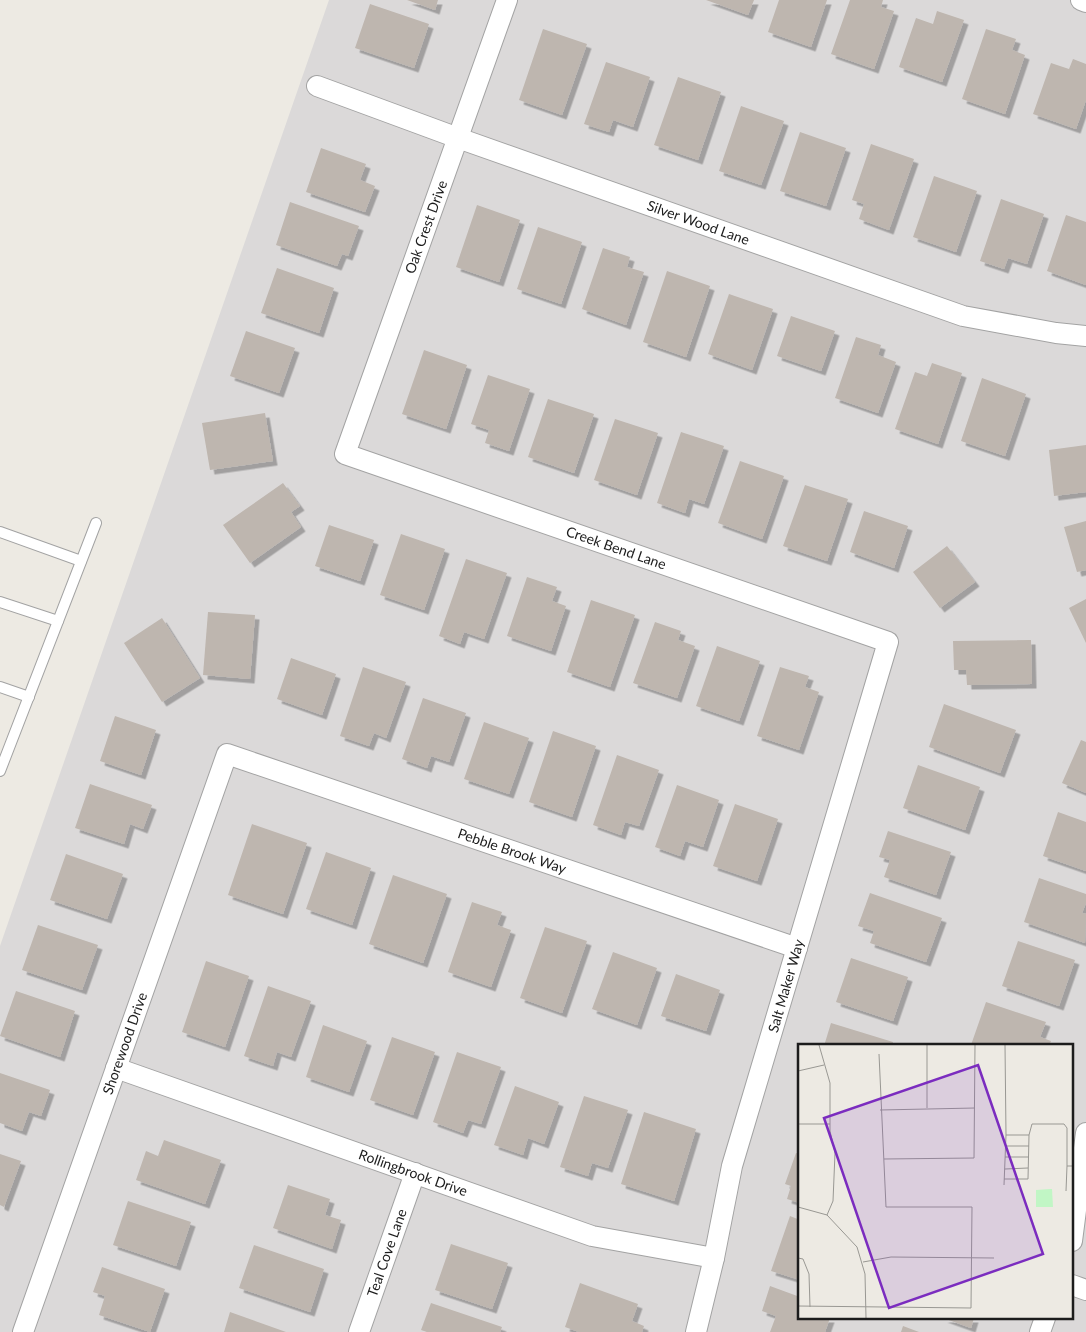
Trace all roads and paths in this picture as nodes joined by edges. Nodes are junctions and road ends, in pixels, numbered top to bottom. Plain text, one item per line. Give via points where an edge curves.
1 (507, 0) edge
2 (1081, 0) edge
3 (1086, 2) edge
4 (317, 86) dead end
5 (458, 138) junction
6 (1086, 336) edge
7 (345, 454) joint
8 (96, 523) dead end
9 (0, 532) edge
10 (81, 560) junction
11 (0, 602) edge
12 (58, 621) junction
13 (888, 642) joint
14 (0, 687) edge
15 (29, 697) junction
16 (226, 754) joint
17 (1, 768) edge
18 (797, 948) junction
19 (116, 1068) junction
20 (1086, 1133) edge
21 (415, 1173) junction
22 (1074, 1226) edge
23 (714, 1258) junction
24 (1074, 1286) edge
25 (1086, 1290) edge
26 (1044, 1320) edge
27 (23, 1332) edge
28 (359, 1332) edge
29 (696, 1332) edge
30 (1040, 1332) edge

1 - 5 street, Oak Crest Drive
2 - 3 street
4 - 5 street, Silver Wood Lane
5 - 6 street, Silver Wood Lane via 963,316
5 - 7 street, Oak Crest Drive
7 - 13 street, Creek Bend Lane
8 - 10 lane
9 - 10 lane
10 - 12 lane
11 - 12 lane
12 - 15 lane
13 - 18 street, Salt Maker Way
14 - 15 lane
15 - 17 lane
16 - 18 street, Pebble Brook Way
16 - 19 street, Shorewood Drive
18 - 23 street, Salt Maker Way via 732,1166
19 - 21 street, Rollingbrook Drive
19 - 27 street, Shorewood Drive
20 - 22 street
21 - 23 street, Rollingbrook Drive via 592,1236
21 - 28 street, Teal Cove Lane
23 - 29 street, Salt Maker Way
24 - 25 street
26 - 30 street

